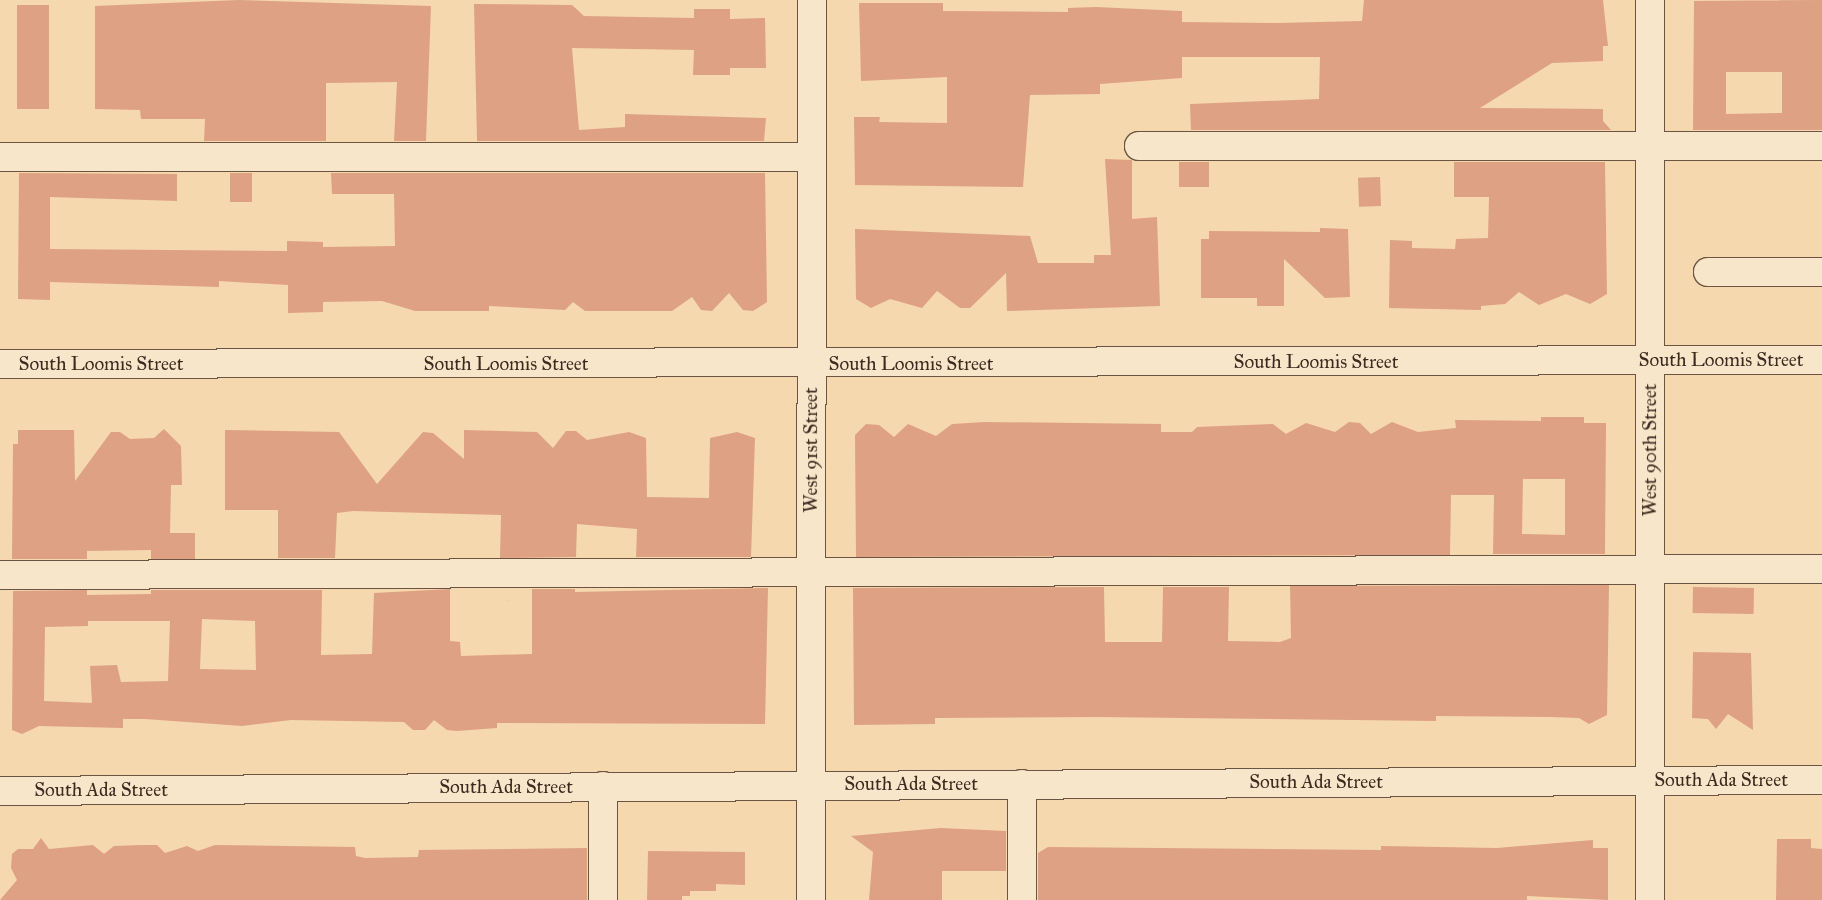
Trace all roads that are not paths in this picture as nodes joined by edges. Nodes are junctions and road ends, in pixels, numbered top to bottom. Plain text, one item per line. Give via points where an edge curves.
1 (812, 0) edge
2 (1650, 0) edge
3 (1139, 146) dead end
4 (1650, 146) junction
5 (1822, 146) edge
6 (0, 157) edge
7 (811, 157) junction
8 (1708, 272) dead end
9 (1822, 272) edge
10 (1822, 360) edge
11 (1650, 361) junction
12 (0, 364) edge
13 (812, 364) junction
14 (1650, 569) junction
15 (1822, 569) edge
16 (811, 574) junction
17 (0, 575) edge
18 (1650, 780) junction
19 (1822, 780) edge
20 (1022, 784) junction
21 (811, 785) junction
22 (604, 786) junction
23 (0, 791) edge
24 (603, 900) edge
25 (811, 900) edge
26 (1022, 900) edge
27 (1650, 900) edge

1 - 7 street, West 91st Street
2 - 4 street, West 90th Street
3 - 4 street
4 - 5 street
4 - 11 street, West 90th Street
6 - 7 street
7 - 13 street, West 91st Street
8 - 9 street
10 - 11 street, South Loomis Street
11 - 13 street, South Loomis Street
11 - 14 street, West 90th Street
12 - 13 street, South Loomis Street
13 - 16 street, West 91st Street
14 - 15 street
14 - 16 street
14 - 18 street, West 90th Street
16 - 17 street
16 - 21 street, West 91st Street
18 - 19 street, South Ada Street
18 - 20 street, South Ada Street
18 - 27 street, West 90th Street
20 - 21 street, South Ada Street
20 - 26 street
21 - 22 street, South Ada Street
21 - 25 street, West 91st Street
22 - 23 street, South Ada Street
22 - 24 street

